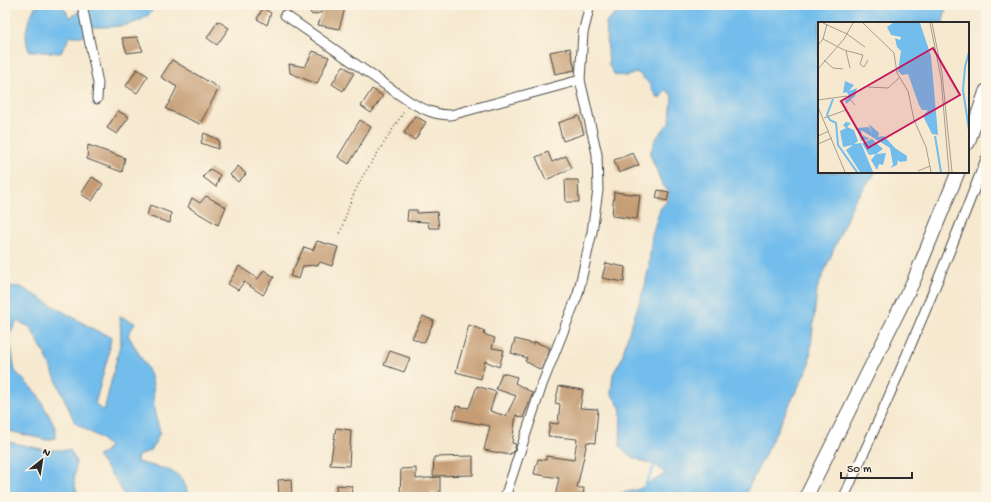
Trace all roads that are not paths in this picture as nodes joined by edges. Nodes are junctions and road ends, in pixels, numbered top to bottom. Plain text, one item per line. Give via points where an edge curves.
1 (82, 5) edge
2 (590, 5) edge
3 (285, 15) dead end
4 (580, 80) junction
5 (986, 91) edge
6 (97, 99) dead end
7 (969, 140) edge
8 (986, 159) edge
9 (958, 173) edge
10 (505, 497) edge
11 (806, 497) edge
12 (844, 497) edge

1 - 6 street via 98,83
2 - 4 street via 582,34
3 - 4 street via 410,102 428,112 440,115 452,115
4 - 10 street via 597,154 598,190 592,232 578,294 542,385
5 - 7 street
8 - 12 street via 951,249
9 - 11 street via 914,280

